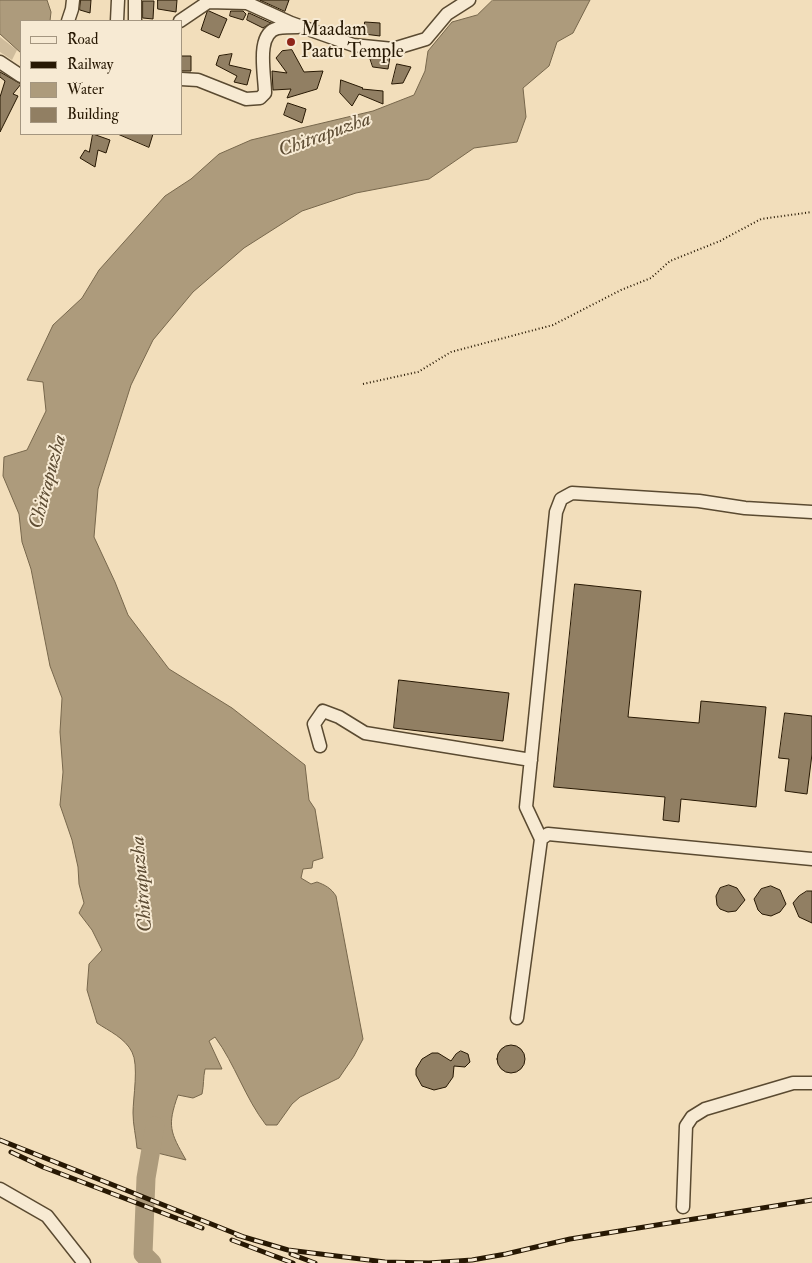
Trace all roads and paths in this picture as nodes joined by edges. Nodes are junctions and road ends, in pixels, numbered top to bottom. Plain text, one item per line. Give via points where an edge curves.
1 (73, 0) edge
2 (118, 0) edge
3 (135, 0) edge
4 (469, 0) edge
5 (68, 20) edge
6 (117, 20) edge
7 (135, 20) edge
8 (181, 20) edge
9 (302, 27) junction
10 (0, 62) edge
11 (20, 75) edge
12 (182, 79) edge
13 (812, 212) edge
14 (363, 384) dead end
15 (812, 512) edge
16 (320, 746) dead end
17 (531, 760) junction
18 (541, 839) junction
19 (812, 859) edge
20 (517, 1018) dead end
21 (812, 1083) edge
22 (0, 1189) edge
23 (683, 1208) dead end
24 (84, 1263) edge

1 - 5 street
2 - 6 street
3 - 7 street
4 - 9 street via 448,14 426,39 393,49 353,45
8 - 9 street via 208,2 247,3
9 - 12 street via 278,28 269,33 263,43 265,93 260,98 246,99 198,80
10 - 11 street
13 - 14 path via 761,219 720,241 670,261 651,278 553,325 451,352 418,372
15 - 17 street via 572,493 561,499 556,512
16 - 17 street via 314,724 323,711 366,733
17 - 18 street via 526,807
18 - 19 street via 548,834
18 - 20 street
21 - 23 street via 793,1083 705,1109 692,1117 686,1126
22 - 24 street via 47,1216

